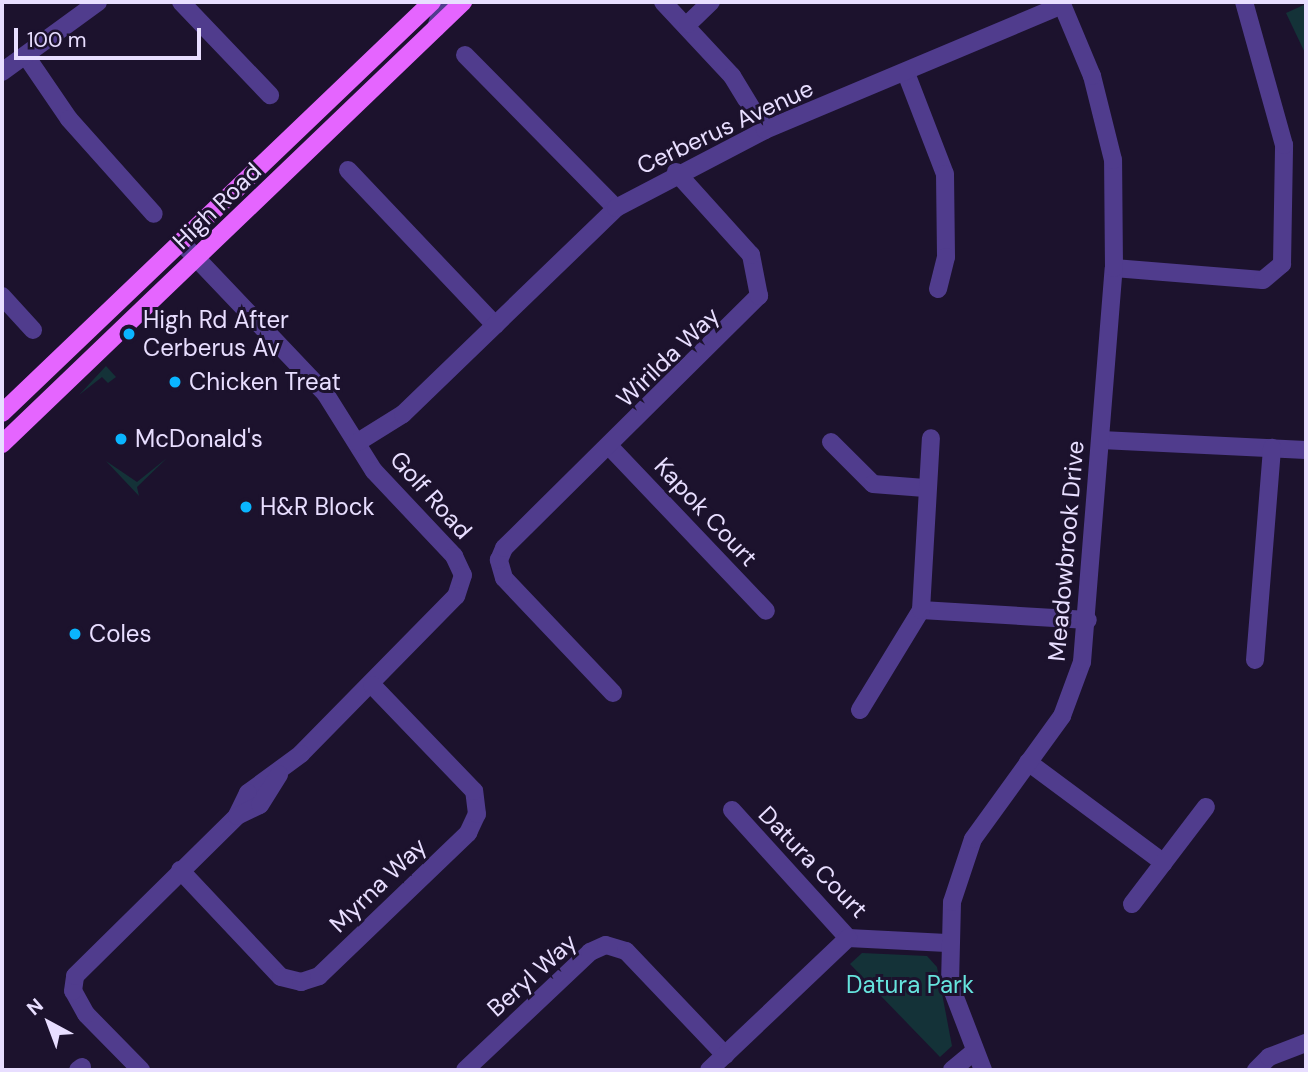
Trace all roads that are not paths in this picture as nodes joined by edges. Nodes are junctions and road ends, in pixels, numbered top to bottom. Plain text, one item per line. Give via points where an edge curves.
1 (98, 2) edge
2 (432, 2) edge
3 (444, 2) edge
4 (463, 2) edge
5 (663, 2) edge
6 (711, 2) edge
7 (1244, 2) edge
8 (1061, 3) edge
9 (188, 4) edge
10 (688, 24) junction
11 (436, 28) junction
12 (465, 55) dead end
13 (26, 56) junction
14 (2, 72) edge
15 (906, 74) junction
16 (270, 95) dead end
17 (765, 130) junction
18 (348, 170) dead end
19 (676, 172) junction
20 (616, 208) junction
21 (154, 214) dead end
22 (181, 242) junction
23 (197, 259) junction
24 (1114, 268) junction
25 (938, 289) dead end
26 (2, 296) edge
27 (495, 326) junction
28 (33, 330) dead end
29 (2, 413) edge
30 (1102, 435) junction
31 (931, 438) dead end
32 (358, 442) junction
33 (831, 442) dead end
34 (2, 444) edge
35 (610, 447) junction
36 (1272, 448) junction
37 (1306, 450) edge
38 (925, 488) junction
39 (921, 610) junction
40 (766, 611) dead end
41 (1088, 620) junction
42 (1255, 660) dead end
43 (372, 685) junction
44 (613, 693) dead end
45 (860, 710) dead end
46 (1028, 762) junction
47 (1206, 807) dead end
48 (732, 810) dead end
49 (1164, 863) junction
50 (180, 870) junction
51 (1132, 904) dead end
52 (848, 938) junction
53 (947, 943) junction
54 (1306, 1043) edge
55 (972, 1054) junction
56 (725, 1055) junction
57 (141, 1070) edge
58 (465, 1070) edge
59 (709, 1070) edge
60 (952, 1070) edge
61 (983, 1070) edge
62 (1256, 1070) edge

1 - 13 street
2 - 22 main road, High Road
3 - 11 street
4 - 11 main road, High Road
5 - 10 street
6 - 10 street
7 - 24 street via 1284,145 1282,264 1263,280
8 - 15 street, Cerberus Avenue
8 - 24 street, Meadowbrook Drive via 1092,76 1113,160
9 - 16 street
10 - 17 street via 732,76
11 - 23 main road, High Road
12 - 20 street
13 - 14 street
13 - 21 street via 69,119
15 - 17 street, Cerberus Avenue
15 - 25 street via 945,174 948,230
17 - 19 street, Cerberus Avenue
18 - 27 street
19 - 20 street, Cerberus Avenue
19 - 35 street, Wirilda Way via 751,254 759,296
20 - 27 street, Cerberus Avenue
22 - 23 street, Golf Road
22 - 29 main road, High Road
23 - 32 street, Golf Road via 325,393
23 - 34 main road, High Road
24 - 30 street, Meadowbrook Drive
26 - 28 street
27 - 32 street, Cerberus Avenue via 403,414
30 - 36 street
30 - 41 street, Meadowbrook Drive
31 - 38 street
32 - 43 street, Golf Road via 380,478 454,556 463,575 456,596
33 - 38 street via 873,484
35 - 40 street, Kapok Court
35 - 44 street, Wirilda Way via 499,560 504,578
36 - 37 street
36 - 42 street
38 - 39 street
39 - 41 street
39 - 45 street
41 - 46 street, Meadowbrook Drive via 1074,690
43 - 50 street, Golf Road via 279,775 248,793 237,816
43 - 50 street, Myrna Way via 474,791 477,814 458,842 319,976 301,982 281,977
46 - 49 street
46 - 53 street, Meadowbrook Drive via 973,839 958,876
47 - 49 street
48 - 52 street, Datura Court
49 - 51 street
50 - 57 street, Golf Road via 75,976 73,991 86,1014
52 - 53 street, Datura Court
52 - 56 street
53 - 55 street, Meadowbrook Drive via 950,984
54 - 62 street via 1269,1057
55 - 60 street
55 - 61 street, Meadowbrook Drive
56 - 58 street, Beryl Way via 626,951 606,945 590,952
56 - 59 street

